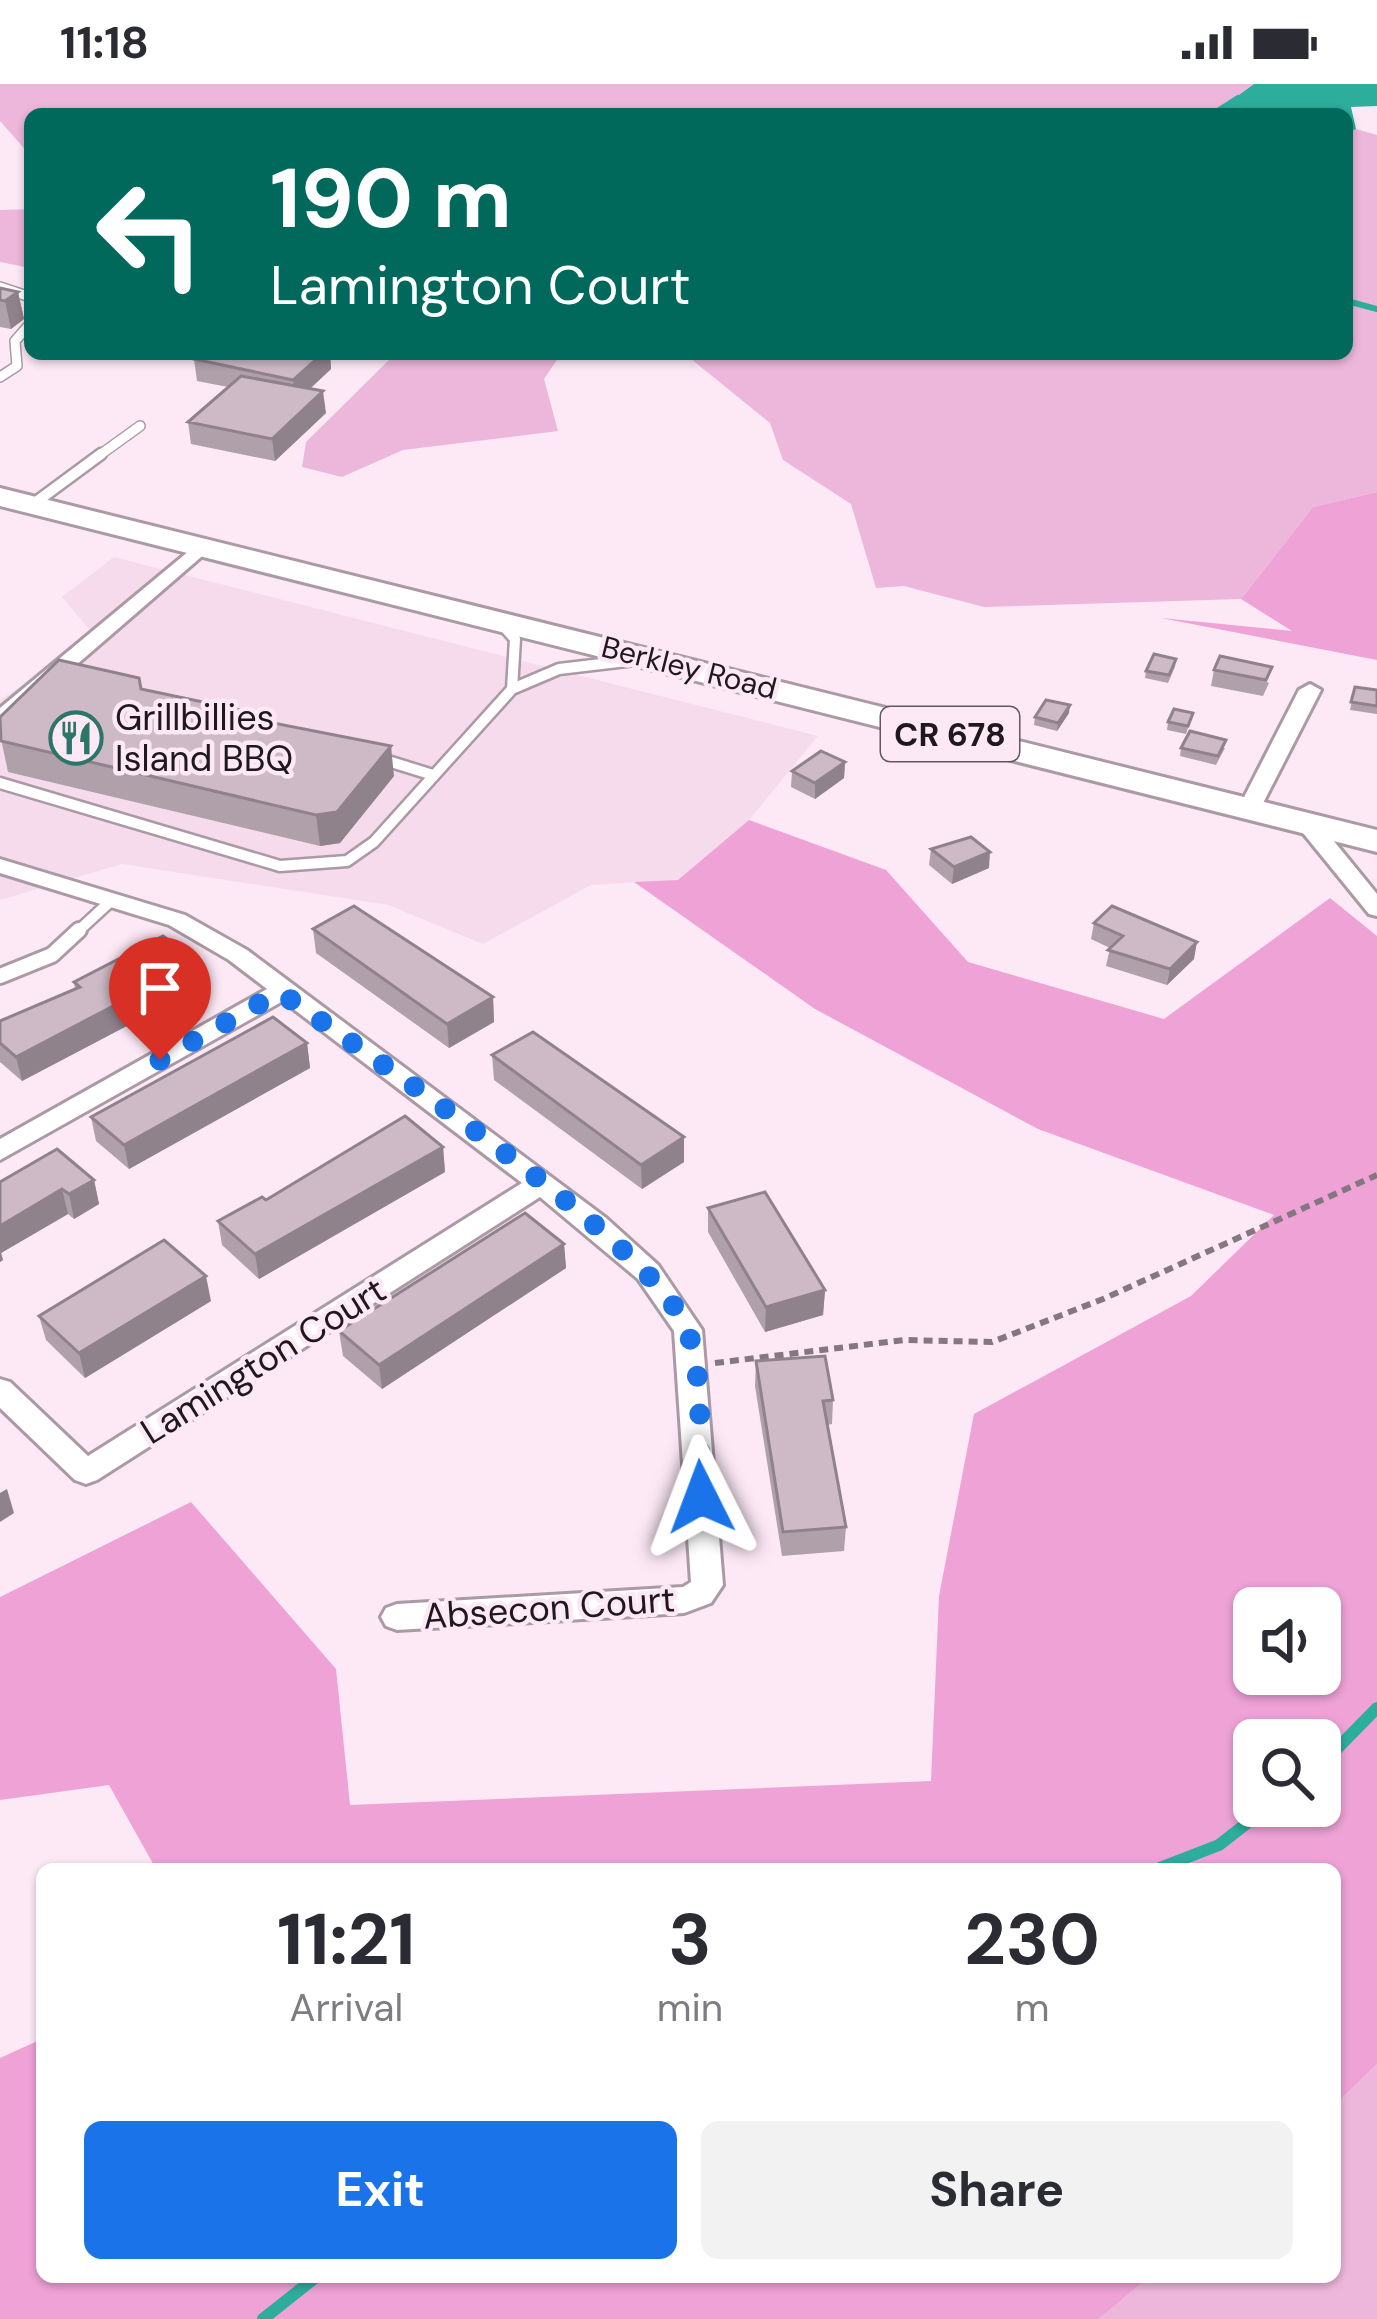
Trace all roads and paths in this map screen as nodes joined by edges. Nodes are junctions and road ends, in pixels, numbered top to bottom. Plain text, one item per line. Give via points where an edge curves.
1 (24, 330) edge
2 (0, 377) edge
3 (140, 426) dead end
4 (0, 497) edge
5 (32, 505) junction
6 (201, 547) junction
7 (496, 620) junction
8 (652, 659) junction
9 (512, 689) junction
10 (1310, 690) dead end
11 (0, 719) edge
12 (351, 751) edge
13 (434, 775) junction
14 (0, 783) edge
15 (1249, 809) junction
16 (1307, 824) junction
17 (1377, 841) edge
18 (0, 866) edge
19 (113, 899) junction
20 (1377, 909) edge
21 (0, 976) edge
22 (280, 992) junction
23 (0, 1151) edge
24 (1377, 1175) edge
25 (540, 1184) junction
26 (694, 1366) junction
27 (0, 1390) edge
28 (397, 1617) dead end

1 - 2 lane via 14,341 17,366
3 - 5 lane
4 - 5 main road, Berkley Road / CR 678
5 - 6 main road, Berkley Road / CR 678
6 - 7 main road, Berkley Road / CR 678
6 - 11 street via 64,674
7 - 8 main road, Berkley Road / CR 678
7 - 9 lane via 515,639
8 - 9 lane via 585,663
8 - 15 main road, Berkley Road / CR 678
9 - 13 lane
10 - 15 street
12 - 13 lane
13 - 14 lane via 374,842 347,862 313,867 280,866
15 - 16 main road, Berkley Road / CR 678
16 - 17 main road, Berkley Road / CR 678
16 - 20 street
18 - 19 street
19 - 21 lane via 52,955
19 - 22 street via 177,920 238,955
22 - 23 street
22 - 25 street
24 - 26 path via 992,1342 904,1340
25 - 26 street via 648,1272 688,1330
25 - 27 street, Lamington Court via 86,1472
26 - 28 street, Absecon Court via 707,1585 700,1594

